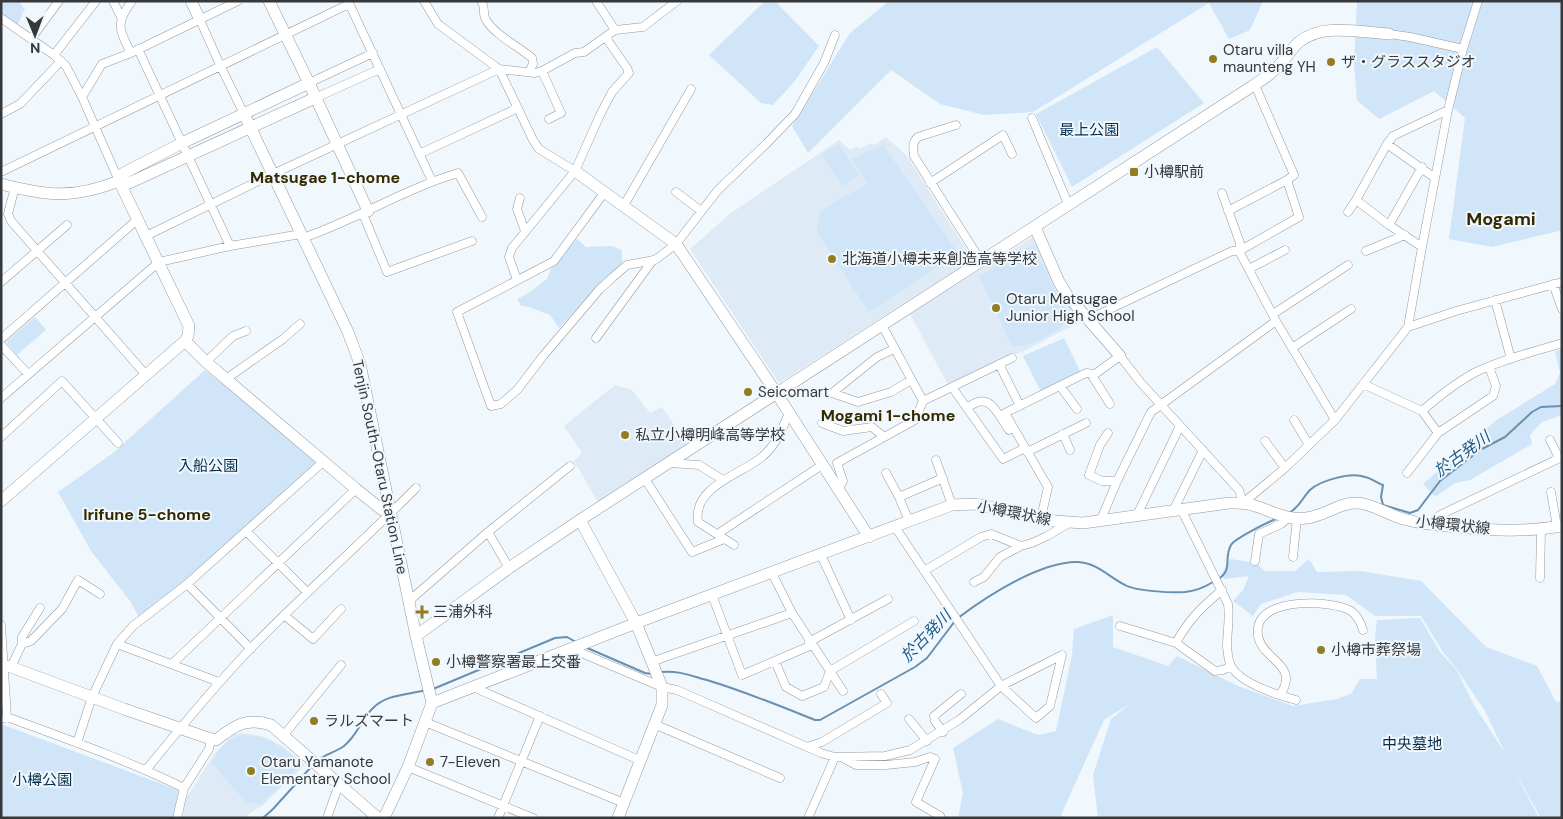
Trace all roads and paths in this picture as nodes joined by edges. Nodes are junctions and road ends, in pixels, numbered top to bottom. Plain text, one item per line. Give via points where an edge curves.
1 (59, 1) edge
2 (96, 1) edge
3 (113, 1) edge
4 (132, 1) edge
5 (191, 1) edge
6 (238, 1) edge
7 (269, 1) edge
8 (424, 1) edge
9 (482, 1) edge
10 (596, 1) edge
11 (677, 1) edge
12 (1478, 1) edge
13 (348, 2) edge
14 (121, 17) junction
15 (1, 18) edge
16 (200, 20) junction
17 (615, 30) junction
18 (1389, 34) joint
19 (284, 35) junction
20 (835, 35) dead end
21 (606, 38) junction
22 (32, 39) junction
23 (1463, 49) junction
24 (134, 51) junction
25 (373, 54) junction
26 (58, 58) junction
27 (220, 65) junction
28 (380, 69) junction
29 (499, 69) junction
30 (542, 71) junction
31 (529, 72) junction
32 (309, 83) junction
33 (1255, 85) junction
34 (691, 89) dead end
35 (159, 95) junction
36 (82, 97) junction
37 (315, 98) junction
38 (518, 108) junction
39 (1448, 110) junction
40 (1, 114) edge
41 (244, 114) junction
42 (402, 115) junction
43 (1032, 118) dead end
44 (549, 119) dead end
45 (956, 125) dead end
46 (94, 126) junction
47 (250, 127) junction
48 (182, 143) junction
49 (1387, 144) junction
50 (338, 146) junction
51 (419, 154) junction
52 (1012, 154) dead end
53 (188, 157) junction
54 (1422, 167) junction
55 (574, 171) junction
56 (1, 172) edge
57 (273, 174) junction
58 (1436, 178) junction
59 (1287, 180) junction
60 (119, 181) junction
61 (432, 181) junction
62 (930, 183) junction
63 (1, 184) edge
64 (15, 187) junction
65 (676, 192) dead end
66 (604, 193) junction
67 (1222, 193) dead end
68 (520, 198) dead end
69 (1356, 200) junction
70 (211, 205) junction
71 (623, 206) junction
72 (1069, 206) junction
73 (700, 211) junction
74 (1228, 211) junction
75 (1348, 212) dead end
76 (365, 213) junction
77 (482, 217) dead end
78 (138, 219) junction
79 (67, 225) dead end
80 (1389, 225) junction
81 (1035, 227) junction
82 (525, 231) junction
83 (1405, 235) junction
84 (146, 236) junction
85 (302, 236) junction
86 (472, 241) dead end
87 (676, 244) junction
88 (230, 246) junction
89 (1422, 247) junction
90 (38, 250) junction
91 (1285, 250) dead end
92 (1239, 251) junction
93 (1366, 251) dead end
94 (653, 260) junction
95 (981, 261) junction
96 (159, 262) junction
97 (1348, 265) dead end
98 (1249, 269) junction
99 (518, 280) junction
100 (1, 282) edge
101 (1562, 282) edge
102 (67, 283) junction
103 (1553, 284) junction
104 (1496, 300) junction
105 (1351, 309) dead end
106 (1562, 309) edge
107 (95, 316) junction
108 (1275, 317) junction
109 (1090, 319) junction
110 (300, 324) dead end
111 (882, 325) junction
112 (1408, 327) junction
113 (246, 331) dead end
114 (596, 338) dead end
115 (1, 339) edge
116 (185, 341) junction
117 (1562, 344) edge
118 (1, 345) edge
119 (1292, 348) junction
120 (894, 349) junction
121 (1120, 356) junction
122 (1012, 358) dead end
123 (1511, 359) junction
124 (206, 362) junction
125 (999, 364) junction
126 (1489, 367) junction
127 (28, 374) junction
128 (1091, 374) junction
129 (146, 375) junction
130 (226, 379) junction
131 (911, 380) junction
132 (1363, 384) junction
133 (1060, 386) junction
134 (952, 387) junction
135 (777, 394) junction
136 (1, 398) edge
137 (923, 401) junction
138 (1110, 404) dead end
139 (1160, 404) junction
140 (1020, 406) junction
141 (967, 408) junction
142 (1077, 409) dead end
143 (1422, 411) junction
144 (789, 413) junction
145 (96, 419) junction
146 (1294, 420) dead end
147 (1335, 420) junction
148 (822, 423) dead end
149 (1086, 423) dead end
150 (1180, 426) junction
151 (1013, 428) junction
152 (1438, 432) junction
153 (1108, 433) dead end
154 (1063, 434) junction
155 (1, 437) edge
156 (884, 438) junction
157 (1550, 440) dead end
158 (1265, 441) dead end
159 (118, 443) dead end
160 (1309, 445) junction
161 (1026, 450) junction
162 (1070, 450) dead end
163 (1203, 450) junction
164 (1560, 457) edge
165 (936, 460) dead end
166 (323, 462) junction
167 (670, 463) junction
168 (822, 465) junction
169 (570, 466) dead end
170 (1285, 468) junction
171 (886, 472) dead end
172 (1407, 473) dead end
173 (943, 478) junction
174 (645, 479) junction
175 (722, 480) junction
176 (1117, 481) junction
177 (416, 488) dead end
178 (356, 489) junction
179 (838, 490) junction
180 (1551, 492) dead end
181 (900, 497) junction
182 (1, 501) edge
183 (1243, 503) junction
184 (952, 505) junction
185 (1178, 509) junction
186 (390, 513) junction
187 (1137, 515) junction
188 (1290, 517) junction
189 (1041, 518) junction
190 (580, 520) junction
191 (910, 521) junction
192 (1100, 522) junction
193 (1069, 523) junction
194 (1429, 524) junction
195 (895, 527) junction
196 (1559, 527) edge
197 (1541, 530) junction
198 (246, 531) junction
199 (488, 532) junction
200 (722, 537) junction
201 (869, 537) junction
202 (734, 545) dead end
203 (1021, 546) junction
204 (821, 555) junction
205 (1294, 557) dead end
206 (1255, 561) dead end
207 (279, 563) junction
208 (509, 568) junction
209 (924, 571) junction
210 (772, 573) junction
211 (1540, 578) dead end
212 (974, 582) dead end
213 (187, 584) junction
214 (1222, 590) junction
215 (307, 592) junction
216 (100, 594) dead end
217 (712, 595) junction
218 (888, 599) dead end
219 (409, 601) junction
220 (40, 608) dead end
221 (341, 609) dead end
222 (792, 614) junction
223 (284, 615) junction
224 (221, 618) junction
225 (851, 620) junction
226 (914, 621) dead end
227 (636, 623) junction
228 (1, 624) edge
229 (1120, 626) dead end
230 (1363, 630) dead end
231 (416, 636) junction
232 (727, 636) junction
233 (810, 643) junction
234 (1176, 643) junction
235 (22, 644) junction
236 (117, 644) junction
237 (579, 646) junction
238 (251, 649) junction
239 (775, 661) junction
240 (172, 664) junction
241 (341, 665) dead end
242 (5, 666) edge
243 (1231, 666) junction
244 (830, 670) junction
245 (657, 676) junction
246 (219, 682) junction
247 (1001, 686) junction
248 (473, 687) junction
249 (843, 691) dead end
250 (881, 694) dead end
251 (961, 694) dead end
252 (1280, 695) junction
253 (92, 697) junction
254 (431, 700) junction
255 (1296, 700) dead end
256 (540, 716) junction
257 (4, 718) edge
258 (909, 719) dead end
259 (425, 722) junction
260 (654, 724) junction
261 (180, 728) junction
262 (943, 732) junction
263 (284, 736) junction
264 (211, 739) junction
265 (926, 741) junction
266 (77, 743) junction
267 (807, 747) junction
268 (837, 756) junction
269 (639, 760) junction
270 (521, 761) junction
271 (408, 767) junction
272 (146, 770) junction
273 (780, 778) dead end
274 (339, 784) junction
275 (184, 788) junction
276 (624, 803) junction
277 (502, 806) junction
278 (385, 817) edge
279 (177, 818) edge
280 (327, 818) edge
281 (498, 818) edge
282 (533, 818) edge
283 (618, 818) edge
284 (808, 818) edge
285 (939, 818) edge

1 - 22 street
2 - 26 street
3 - 14 street
4 - 14 street
5 - 16 street
6 - 16 street
7 - 19 street
8 - 29 street via 438,24
9 - 31 street via 485,20 532,58
10 - 17 street
11 - 17 street via 643,27
12 - 23 street
13 - 19 street
13 - 25 street
14 - 24 street via 120,32
15 - 22 street
16 - 24 street
16 - 27 street
17 - 21 street
18 - 23 street
18 - 33 street via 1337,30 1313,34 1298,43 1281,64
19 - 27 street
19 - 32 street
20 - 73 street via 824,63 795,114
21 - 30 street
21 - 55 street via 629,73 612,92
22 - 26 street
23 - 39 street
24 - 35 street
24 - 36 street via 102,64
25 - 28 street
25 - 32 street
26 - 36 street
26 - 40 street via 20,104
27 - 35 street
27 - 41 street
28 - 37 street
28 - 42 street
29 - 31 street
29 - 38 street
29 - 42 street
30 - 31 street
30 - 44 street via 561,113
32 - 37 street
32 - 41 street
33 - 59 street via 1294,174
33 - 72 street
34 - 71 street
35 - 46 street
35 - 48 street
36 - 46 street
37 - 47 street
37 - 50 street
38 - 51 street
38 - 55 street via 540,149
39 - 49 street via 1393,136
39 - 58 street
41 - 47 street, Tenjin South-Otaru Station Line
41 - 48 street
42 - 50 street
42 - 51 street
43 - 72 street
45 - 62 street via 914,140 914,156
46 - 56 street
46 - 60 street
47 - 53 street
47 - 57 street, Tenjin South-Otaru Station Line
48 - 53 street
48 - 60 street via 122,174
49 - 54 street
49 - 69 street
50 - 57 street
50 - 76 street
51 - 61 street
52 - 62 street via 1002,135
53 - 60 street via 129,184
53 - 70 street
54 - 58 street
54 - 80 street
55 - 66 street
55 - 82 street
57 - 70 street
57 - 85 street, Tenjin South-Otaru Station Line
58 - 89 street
59 - 74 street
59 - 92 street via 1299,217
60 - 64 street via 90,191 54,195
60 - 78 street
61 - 76 street
61 - 77 street via 458,173
62 - 95 street
63 - 64 street
64 - 90 street via 8,214
65 - 73 street
66 - 71 street
66 - 99 street via 554,261
67 - 74 street
68 - 82 street via 517,209
69 - 75 street
69 - 80 street
70 - 84 street
70 - 88 street
71 - 87 street
72 - 81 street
73 - 87 street
74 - 92 street via 1240,243
76 - 85 street via 332,228
76 - 86 street via 388,272
78 - 84 street
78 - 102 street
79 - 90 street
80 - 83 street
81 - 95 street
81 - 109 street via 1067,295
82 - 99 street via 509,257
83 - 89 street
83 - 93 street
84 - 96 street
85 - 88 street
85 - 186 street, Tenjin South-Otaru Station Line via 360,364
87 - 94 street
87 - 135 street
88 - 96 street
89 - 112 street
90 - 100 street
90 - 102 street
91 - 98 street
92 - 98 street
92 - 109 street via 1232,251
94 - 99 street via 627,265 612,277 518,388 500,404 491,406 457,312
94 - 114 street
95 - 111 street
96 - 107 street
96 - 116 street via 189,326
97 - 108 street
98 - 108 street
101 - 103 street
102 - 107 street
102 - 115 street
103 - 104 street
103 - 106 street
104 - 112 street
104 - 123 street
105 - 119 street
107 - 127 street
107 - 129 street
108 - 119 street
108 - 139 street
109 - 121 street
110 - 130 street
111 - 120 street
111 - 135 street
112 - 132 street
113 - 124 street via 233,336
116 - 124 street
116 - 129 street
117 - 123 street
118 - 127 street
119 - 147 street
120 - 131 street
120 - 131 street via 877,357 832,393 858,402 891,392
121 - 128 street
121 - 139 street
122 - 125 street
123 - 126 street
124 - 130 street
125 - 134 street
125 - 140 street
126 - 143 street via 1475,373
126 - 152 street via 1496,386 1493,396
127 - 136 street
128 - 133 street via 1086,373
128 - 138 street
129 - 145 street
130 - 166 street
131 - 137 street
132 - 143 street
132 - 147 street
133 - 140 street
133 - 142 street
134 - 137 street
134 - 141 street
135 - 144 street
135 - 167 street
137 - 156 street via 915,420
139 - 150 street
139 - 176 street via 1151,412
140 - 151 street via 1005,414
141 - 151 street via 982,400 989,403 1009,430
141 - 161 street via 1003,459
143 - 152 street
144 - 168 street
144 - 175 street via 777,442 762,457
145 - 155 street via 62,382
145 - 159 street
145 - 182 street
146 - 160 street
147 - 160 street
148 - 156 street via 843,431 872,426
149 - 154 street
150 - 163 street
150 - 187 street
151 - 161 street
152 - 172 street
153 - 176 street via 1089,475 1102,481
154 - 161 street
154 - 162 street
156 - 179 street via 838,463 843,481
157 - 164 street
158 - 170 street
160 - 170 street
161 - 189 street via 1048,487
163 - 183 street via 1238,490
163 - 185 street
164 - 194 street via 1440,515
165 - 173 street
166 - 178 street
166 - 198 street
167 - 174 street
167 - 175 street via 699,465
168 - 179 street
168 - 200 street via 722,531
169 - 199 street
170 - 183 street
171 - 181 street
173 - 181 street
173 - 184 street
174 - 190 street
174 - 200 street via 692,552
175 - 200 street via 708,492 697,516 698,522
176 - 192 street
177 - 186 street
178 - 186 street
178 - 207 street
179 - 201 street
180 - 196 street
181 - 191 street
183 - 185 street, 小樽環状線
183 - 188 street, 小樽環状線
184 - 189 street, 小樽環状線 via 976,504
184 - 191 street, 小樽環状線
185 - 187 street, 小樽環状線
185 - 214 street
186 - 215 street
186 - 219 street, Tenjin South-Otaru Station Line
187 - 192 street, 小樽環状線
188 - 194 street, 小樽環状線 via 1318,516 1339,505 1354,503
188 - 205 street
188 - 206 street via 1259,534
189 - 193 street, 小樽環状線
190 - 208 street
190 - 227 street
191 - 195 street, 小樽環状線
192 - 193 street, 小樽環状線
193 - 203 street
194 - 197 street, 小樽環状線
195 - 201 street, 小樽環状線
195 - 209 street
196 - 197 street, 小樽環状線
197 - 211 street
198 - 207 street
198 - 213 street
199 - 208 street
199 - 219 street
200 - 202 street
201 - 204 street, 小樽環状線
203 - 209 street via 991,534
203 - 212 street via 1000,557 984,577
204 - 210 street, 小樽環状線
204 - 225 street
207 - 215 street
207 - 224 street
208 - 231 street
209 - 247 street
210 - 217 street, 小樽環状線
210 - 222 street
213 - 224 street
213 - 236 street via 134,626
214 - 234 street via 1185,626
214 - 243 street via 1230,617 1227,646
215 - 223 street
216 - 235 street via 78,580 62,609 31,641
217 - 227 street, 小樽環状線
217 - 232 street
218 - 225 street
219 - 231 street, Tenjin South-Otaru Station Line
220 - 235 street via 22,637
221 - 223 street via 313,639
222 - 232 street
222 - 233 street
223 - 238 street
224 - 238 street
224 - 240 street
225 - 233 street
226 - 244 street
227 - 237 street, 小樽環状線
227 - 245 street
228 - 242 street
229 - 234 street
230 - 252 street via 1356,616 1340,607 1295,604 1270,610 1258,625 1258,635 1264,650 1285,670 1287,679
231 - 254 street, Tenjin South-Otaru Station Line
232 - 239 street via 742,675
232 - 245 street
233 - 239 street
233 - 244 street
234 - 243 street via 1215,671
235 - 242 street
236 - 240 street
236 - 253 street
237 - 245 street
237 - 248 street, 小樽環状線
238 - 246 street
239 - 244 street via 786,687 802,696 824,687
240 - 246 street
241 - 263 street
242 - 253 street
242 - 257 street
243 - 252 street via 1240,677
244 - 249 street
245 - 260 street via 662,705
245 - 267 street via 677,690
246 - 261 street
247 - 247 street via 1027,672 1062,655 1050,706 1036,718
247 - 262 street
248 - 254 street, 小樽環状線
248 - 256 street
250 - 267 street via 887,703 822,742
251 - 262 street via 934,716
252 - 255 street
253 - 261 street
253 - 266 street
254 - 259 street
256 - 269 street
256 - 270 street
257 - 266 street
258 - 265 street
259 - 270 street
259 - 271 street
260 - 269 street
260 - 273 street
261 - 264 street
261 - 272 street
262 - 265 street
263 - 264 street via 270,725 252,721 232,727 216,740
263 - 274 street
264 - 275 street via 209,749
265 - 268 street via 910,750 885,756
266 - 272 street
267 - 268 street
268 - 284 street
268 - 285 street via 856,765 935,759 916,802
269 - 276 street
270 - 276 street
270 - 277 street
271 - 277 street
271 - 278 street
272 - 275 street
274 - 278 street
274 - 280 street
275 - 279 street
276 - 283 street
277 - 281 street
277 - 282 street

